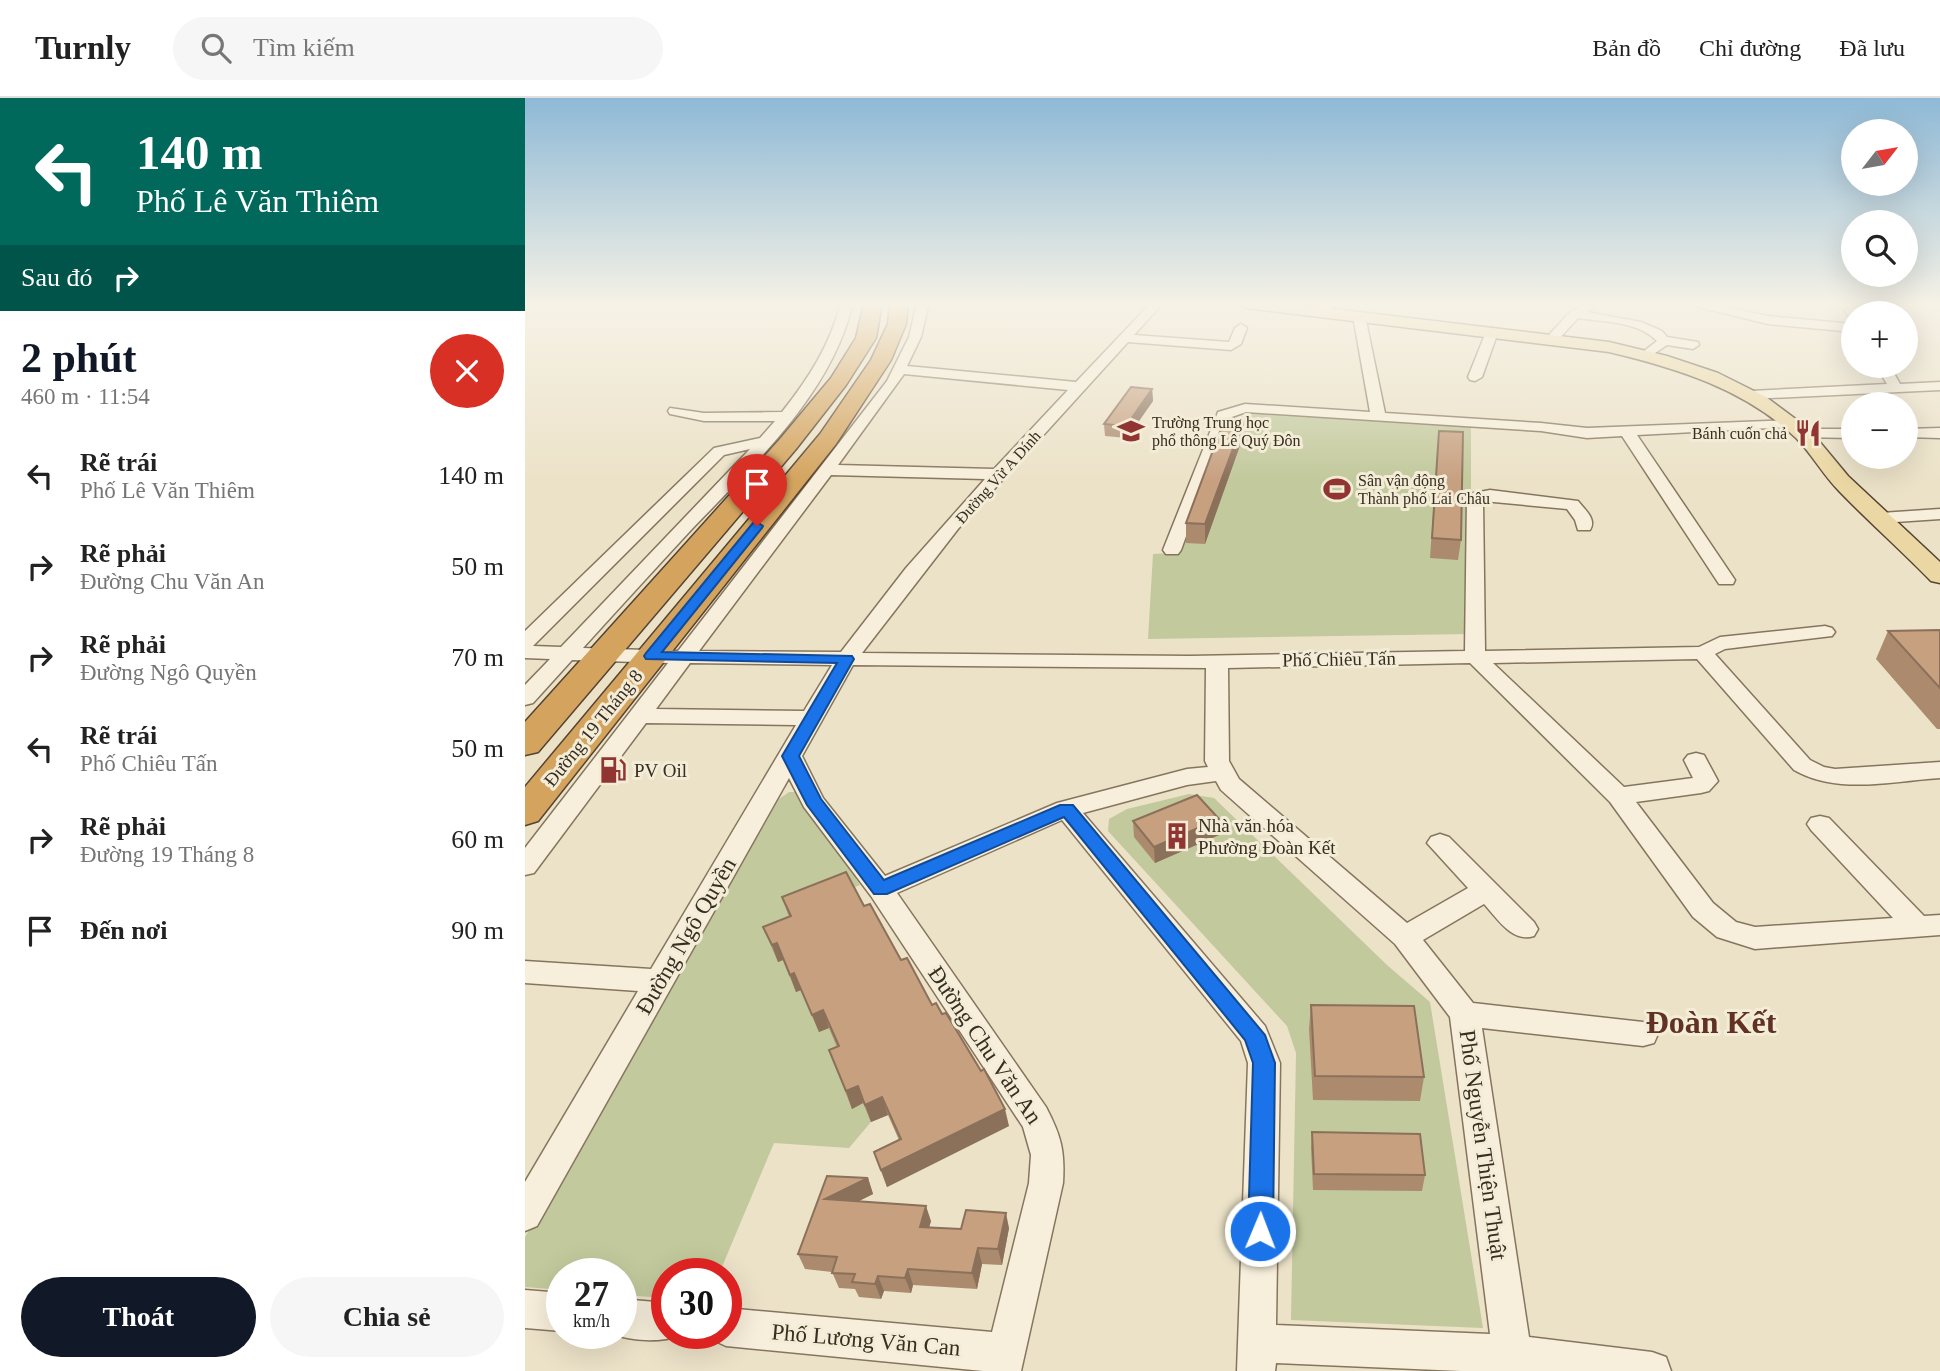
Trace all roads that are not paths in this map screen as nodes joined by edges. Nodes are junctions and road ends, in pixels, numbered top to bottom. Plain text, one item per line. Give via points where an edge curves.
1 (825, 362) edge
2 (851, 362) edge
3 (881, 362) edge
4 (905, 362) edge
5 (1104, 362) edge
6 (1370, 362) edge
7 (1481, 362) edge
8 (1670, 362) edge
9 (902, 370) junction
10 (976, 376) junction
11 (1475, 377) dead end
12 (1890, 378) edge
13 (1940, 386) edge
14 (1082, 387) junction
15 (1916, 387) junction
16 (1896, 388) junction
17 (960, 391) dead end
18 (1751, 396) junction
19 (865, 403) junction
20 (1936, 403) dead end
21 (675, 411) dead end
22 (1378, 415) junction
23 (786, 416) junction
24 (1797, 428) junction
25 (1627, 432) junction
26 (1841, 433) edge
27 (1918, 433) edge
28 (1940, 433) edge
29 (762, 442) junction
30 (828, 470) junction
31 (997, 474) junction
32 (1940, 514) edge
33 (1881, 519) junction
34 (1584, 526) dead end
35 (1172, 550) dead end
36 (1940, 576) edge
37 (1726, 580) dead end
38 (1825, 632) dead end
39 (525, 642) edge
40 (525, 652) edge
41 (567, 653) junction
42 (1703, 653) junction
43 (601, 655) junction
44 (651, 656) junction
45 (684, 657) junction
46 (1475, 657) junction
47 (847, 659) junction
48 (1217, 662) junction
49 (525, 698) edge
50 (639, 716) junction
51 (813, 718) junction
52 (525, 744) edge
53 (790, 756) junction
54 (1696, 760) dead end
55 (1940, 770) edge
56 (1222, 772) junction
57 (1619, 796) junction
58 (1066, 809) junction
59 (525, 812) edge
60 (1820, 824) dead end
61 (1440, 843) dead end
62 (525, 866) edge
63 (880, 889) junction
64 (1485, 891) junction
65 (1929, 926) edge
66 (1524, 929) dead end
67 (1405, 937) junction
68 (525, 972) edge
69 (660, 981) junction
70 (1465, 1014) junction
71 (1643, 1034) dead end
72 (525, 1214) edge
73 (525, 1309) edge
74 (546, 1311) edge
75 (742, 1329) edge
76 (1511, 1354) junction
77 (1257, 1357) edge
78 (1004, 1362) edge
79 (1652, 1371) edge

1 - 23 street
2 - 43 highway, Đường 19 Tháng 8 via 754,483
3 - 19 highway, Đường 19 Tháng 8
4 - 9 street, Đường 19 Tháng 8
5 - 14 street, Đường Vừ A Dính
6 - 22 street
7 - 11 street
8 - 18 main road
9 - 10 street
9 - 19 street, Đường 19 Tháng 8
10 - 14 street
10 - 17 street
12 - 16 street
13 - 15 street
14 - 31 street, Đường Vừ A Dính
15 - 16 street
15 - 20 street
16 - 18 street
18 - 24 main road
19 - 30 street, Đường 19 Tháng 8
19 - 44 highway, Đường 19 Tháng 8 via 828,439
21 - 23 street via 704,417
22 - 25 street via 1587,433
22 - 35 street via 1259,407 1223,415
23 - 29 street
24 - 25 street
24 - 26 street
24 - 33 main road
25 - 37 street
27 - 28 street
29 - 39 street via 719,451
29 - 41 street
30 - 31 street
30 - 45 street, Đường 19 Tháng 8
31 - 47 street, Đường Vừ A Dính via 874,618
32 - 33 street
33 - 36 main road
34 - 46 street via 1572,505 1490,495 1475,498
38 - 42 street, Phố Chiêu Tấn via 1720,643
40 - 41 street
41 - 43 street
41 - 49 street
42 - 46 street, Phố Chiêu Tấn
42 - 55 street via 1802,765 1818,774 1835,777
43 - 44 street
43 - 52 highway, Đường 19 Tháng 8
44 - 45 street
44 - 59 highway, Đường 19 Tháng 8
45 - 47 street, Phố Chiêu Tấn
45 - 50 street, Đường 19 Tháng 8
46 - 48 street, Phố Chiêu Tấn
46 - 57 street
47 - 48 street, Phố Chiêu Tấn
47 - 51 street, Đường Ngô Quyền
48 - 56 street via 1217,761
50 - 51 street
50 - 62 street, Đường 19 Tháng 8
51 - 53 street, Đường Ngô Quyền
53 - 63 street, Đường Chu Văn An via 813,801
53 - 69 street, Đường Ngô Quyền
54 - 57 street via 1706,781 1701,785
56 - 58 street
56 - 67 street, Phố Nguyễn Thiện Thuật via 1229,784
57 - 65 street via 1703,910 1727,930 1755,938
58 - 63 street
58 - 77 street via 1254,1035 1264,1063
60 - 65 street
61 - 64 street
63 - 78 street, Đường Chu Văn An via 1044,1136 1048,1155 1045,1193
64 - 66 street
64 - 67 street
67 - 70 street, Phố Nguyễn Thiện Thuật
68 - 69 street
69 - 72 street, Đường Ngô Quyền
70 - 71 street
70 - 76 street, Phố Nguyễn Thiện Thuật
73 - 74 street
75 - 78 street, Phố Lương Văn Can
76 - 77 street
76 - 79 street

